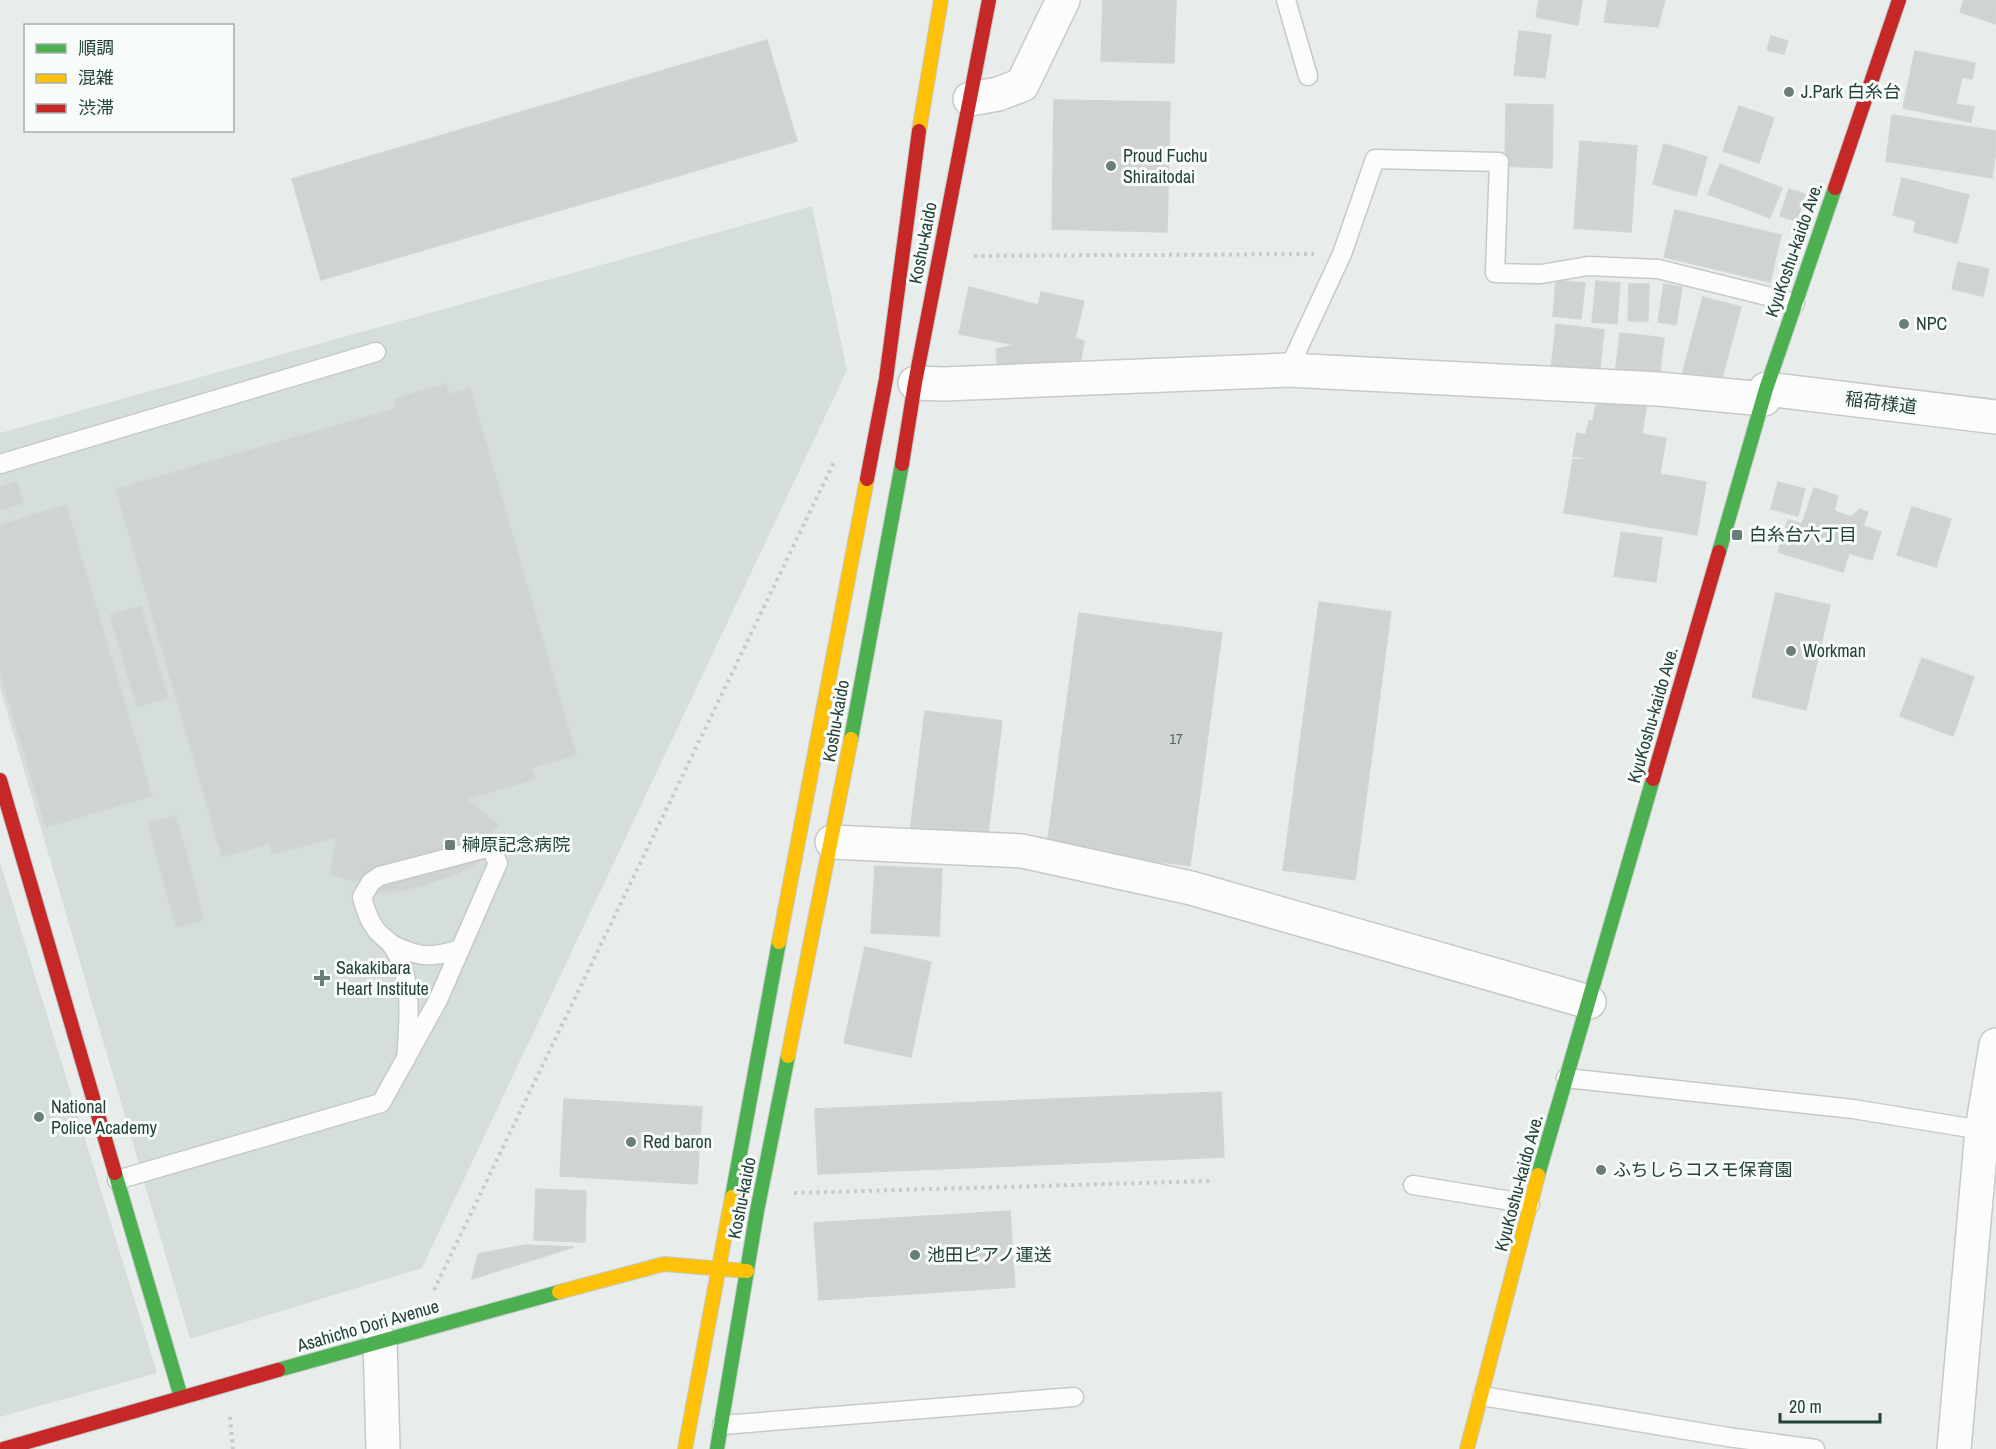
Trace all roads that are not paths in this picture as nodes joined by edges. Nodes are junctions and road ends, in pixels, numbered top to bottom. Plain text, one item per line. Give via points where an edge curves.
1 (941, 0) edge
2 (989, 0) edge
3 (1063, 0) edge
4 (1286, 0) edge
5 (1899, 0) edge
6 (1308, 76) dead end
7 (970, 99) junction
8 (1795, 303) junction
9 (376, 352) dead end
10 (1288, 370) junction
11 (915, 383) junction
12 (1765, 394) junction
13 (1996, 417) edge
14 (0, 464) edge
15 (0, 780) edge
16 (832, 842) junction
17 (391, 944) junction
18 (460, 950) junction
19 (1588, 1002) junction
20 (1996, 1045) edge
21 (406, 1059) junction
22 (1566, 1078) junction
23 (1982, 1130) junction
24 (117, 1180) junction
25 (1413, 1185) dead end
26 (1530, 1204) junction
27 (717, 1268) junction
28 (747, 1271) junction
29 (380, 1341) junction
30 (1482, 1396) junction
31 (181, 1397) junction
32 (1074, 1397) dead end
33 (722, 1425) junction
34 (3, 1449) edge
35 (383, 1449) edge
36 (684, 1449) edge
37 (717, 1449) edge
38 (1467, 1449) edge
39 (1815, 1449) edge
40 (1954, 1449) edge

1 - 27 main road, Koshu-kaido via 924,96 886,379
2 - 7 main road, Koshu-kaido
3 - 7 street via 1022,85
4 - 6 lane
5 - 8 main road, KyuKoshu-kaido Ave.
7 - 11 main road, Koshu-kaido
8 - 10 lane via 1658,269 1588,266 1541,274 1495,273 1499,162 1375,159 1342,254
8 - 12 main road, KyuKoshu-kaido Ave.
9 - 14 lane
10 - 11 street, 稲荷様道
10 - 12 street, 稲荷様道
11 - 16 main road, Koshu-kaido
12 - 13 street, 稲荷様道
12 - 19 main road, KyuKoshu-kaido Ave.
15 - 24 main road
16 - 19 street via 1022,852 1191,888
16 - 28 main road, Koshu-kaido
17 - 18 lane via 413,954 442,955
17 - 18 lane via 377,932 366,913 362,897 371,882 380,876 490,847 498,863
17 - 21 lane via 403,970 408,997
18 - 21 lane
19 - 22 main road, KyuKoshu-kaido Ave.
20 - 23 street
21 - 24 lane via 381,1103
22 - 23 lane via 1853,1109
22 - 26 main road, KyuKoshu-kaido Ave.
23 - 40 street
24 - 31 main road
25 - 26 lane
26 - 30 main road, KyuKoshu-kaido Ave.
27 - 28 main road, Asahicho Dori Avenue
27 - 29 main road, Asahicho Dori Avenue via 664,1264
27 - 36 main road, Koshu-kaido
28 - 33 main road, Koshu-kaido
29 - 31 main road, Asahicho Dori Avenue
29 - 35 street
30 - 38 main road, KyuKoshu-kaido Ave.
30 - 39 lane
31 - 34 main road, Asahicho Dori Avenue
32 - 33 lane
33 - 37 main road, Koshu-kaido

